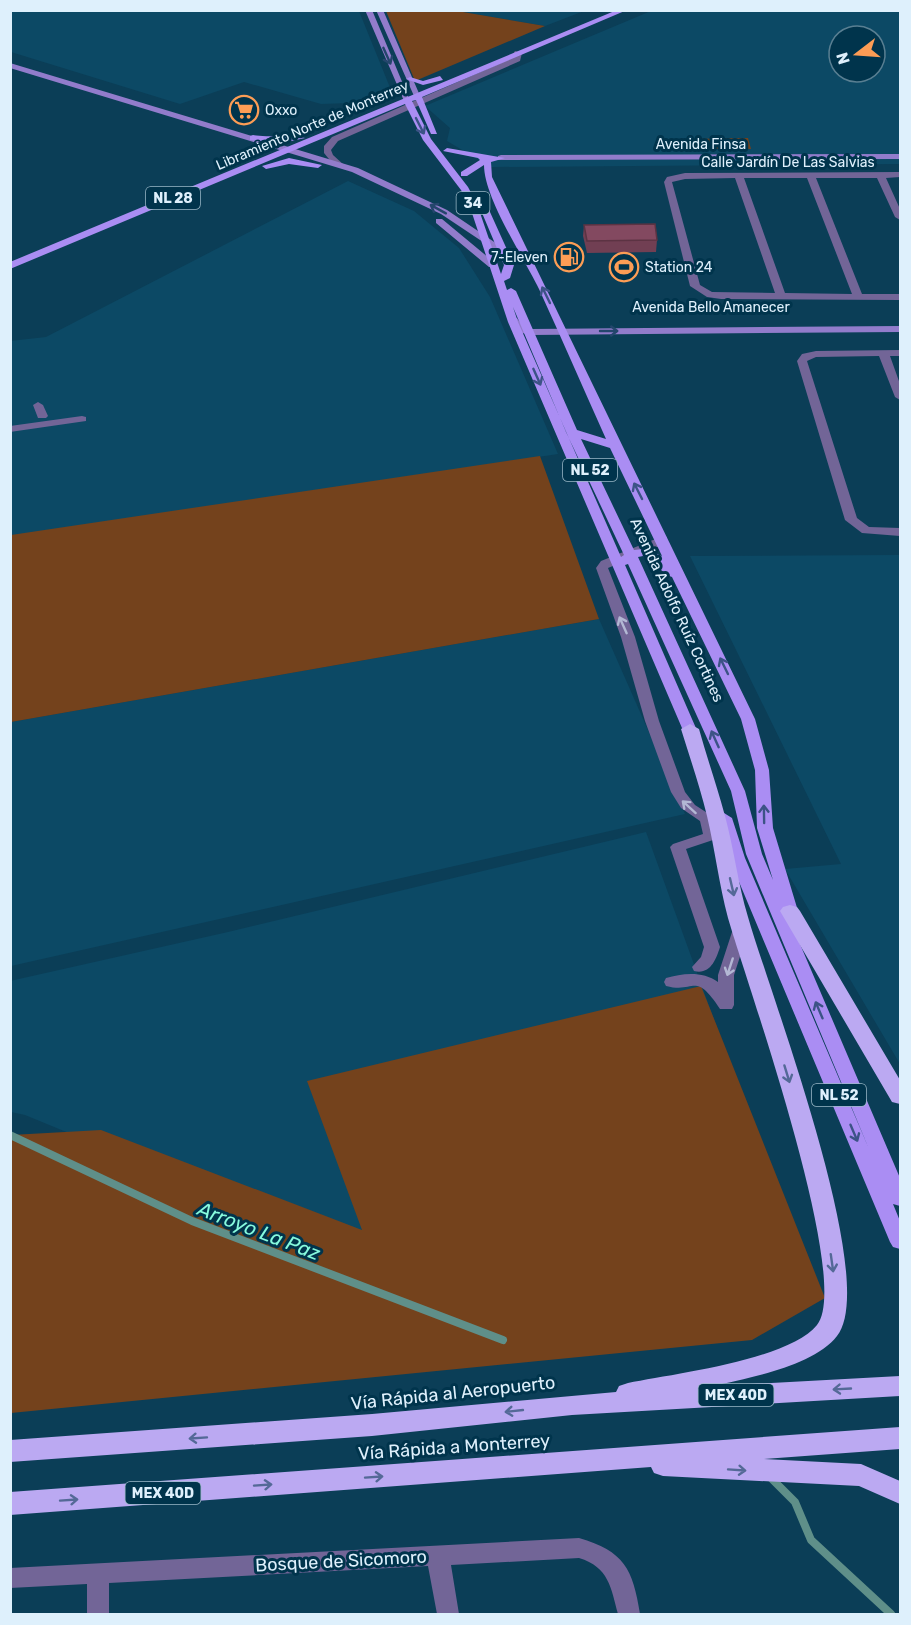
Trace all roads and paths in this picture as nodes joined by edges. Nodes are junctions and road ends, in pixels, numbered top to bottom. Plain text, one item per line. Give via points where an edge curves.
1 (368, 10) edge
2 (379, 10) edge
3 (613, 10) edge
4 (624, 10) edge
5 (518, 53) joint
6 (491, 60) junction
7 (10, 66) edge
8 (410, 79) junction
9 (418, 96) junction
10 (407, 101) junction
11 (143, 107) junction
12 (253, 138) junction
13 (301, 138) junction
14 (243, 141) junction
15 (311, 141) junction
16 (290, 148) junction
17 (276, 149) junction
18 (447, 151) junction
19 (254, 156) junction
20 (900, 157) edge
21 (484, 158) junction
22 (307, 161) junction
23 (319, 162) junction
24 (340, 165) junction
25 (464, 174) junction
26 (880, 175) junction
27 (900, 175) edge
28 (739, 176) junction
29 (810, 176) junction
30 (128, 217) junction
31 (900, 218) edge
32 (490, 222) junction
33 (514, 235) junction
34 (483, 237) junction
35 (504, 252) junction
36 (10, 256) edge
37 (492, 265) junction
38 (10, 266) edge
39 (505, 278) junction
40 (781, 297) junction
41 (858, 297) junction
42 (900, 297) edge
43 (900, 324) edge
44 (519, 326) junction
45 (561, 326) junction
46 (882, 353) junction
47 (900, 353) edge
48 (900, 397) edge
49 (10, 420) edge
50 (10, 429) edge
51 (572, 432) junction
52 (615, 446) junction
53 (900, 532) edge
54 (663, 540) junction
55 (625, 556) junction
56 (701, 618) junction
57 (690, 729) junction
58 (790, 911) joint
59 (741, 929) junction
60 (700, 967) dead end
61 (672, 982) dead end
62 (900, 1097) edge
63 (900, 1199) edge
64 (897, 1235) edge
65 (900, 1386) edge
66 (572, 1405) junction
67 (900, 1438) edge
68 (10, 1451) edge
69 (595, 1461) junction
70 (900, 1493) edge
71 (10, 1504) edge
72 (438, 1556) junction
73 (98, 1573) junction
74 (10, 1578) edge
75 (98, 1614) edge
76 (448, 1614) edge
77 (629, 1614) edge

1 -> 10 main road
2 - 8 main road
3 - 6 main road
4 - 5 main road
5 - 9 street via 513,61
6 - 8 main road via 431,82
6 - 9 main road
7 - 11 main road, NL 52
8 - 9 main road
9 - 10 street
9 - 18 main road, Avenida Adolfo Ruíz Cortines / 34
10 - 13 main road
10 - 15 main road, Libramiento Norte de Monterrey / NL 28
10 - 24 street via 331,142 328,156
10 -> 34 main road, Avenida Adolfo Ruíz Cortines / 34 via 431,145 469,197
11 - 12 main road, NL 52
11 - 14 main road, NL 52
12 - 13 main road
12 - 17 main road, NL 52
13 - 17 main road
14 - 17 main road, NL 52
14 - 19 main road
15 - 16 main road, Libramiento Norte de Monterrey / NL 28
15 - 23 main road via 309,148
16 - 17 main road, Libramiento Norte de Monterrey / NL 28
16 - 23 main road, NL 52
17 - 19 main road, Libramiento Norte de Monterrey / NL 28
17 - 22 main road, NL 52
18 - 21 main road
18 - 25 main road, Avenida Adolfo Ruíz Cortines / 34
19 - 22 main road
19 - 30 main road, Libramiento Norte de Monterrey / NL 28
19 - 36 main road
20 - 21 main road, Avenida Finsa
21 - 25 main road
21 - 33 main road via 488,177
22 - 23 main road, NL 52
23 - 24 main road, NL 52
23 - 30 main road via 271,164 196,195
23 - 37 main road, NL 52 via 419,208 448,226
34 -> 24 main road, NL 52 via 406,192
25 - 32 main road, Avenida Adolfo Ruíz Cortines / 34
26 - 27 street, Calle Jardín De Las Salvias
26 - 29 street, Calle Jardín De Las Salvias
26 - 31 street
28 - 29 street, Calle Jardín De Las Salvias
28 - 40 street
28 - 40 street, Calle Jardín De Las Salvias via 676,177 668,182 695,286 710,295
29 - 41 street
30 - 38 main road, Libramiento Norte de Monterrey / NL 28
32 - 33 main road
32 - 35 main road, Avenida Adolfo Ruíz Cortines / 34
45 -> 33 main road
34 - 35 main road, NL 52
34 - 37 main road, Avenida Adolfo Ruíz Cortines / 34
35 - 39 main road, Avenida Adolfo Ruíz Cortines / NL 52 via 509,265
37 - 39 main road, Avenida Adolfo Ruíz Cortines / NL 52
37 - 44 main road
39 - 44 main road, Avenida Adolfo Ruíz Cortines / NL 52
40 - 41 street
41 - 42 street
43 - 45 main road, Avenida Bello Amanecer
44 - 45 main road, Avenida Bello Amanecer
44 - 51 main road, Avenida Adolfo Ruíz Cortines / NL 52
44 -> 55 main road
45 - 52 main road
46 - 47 street
46 - 48 street
46 - 53 street via 806,356 802,361 849,514 857,526 876,532
49 - 50 street via 40,411 81,415
51 - 52 main road
51 - 55 main road, Avenida Adolfo Ruíz Cortines / NL 52
54 -> 52 main road
54 - 55 street
54 - 56 main road
55 - 56 main road via 643,553 664,560
55 - 57 main road, NL 52 via 625,584
60 -> 55 street via 712,947 678,847 711,836 711,830 707,819 682,802 628,637 603,575 602,568
63 -> 55 main road, Avenida Adolfo Ruíz Cortines / NL 52 via 754,854 738,791
58 -> 56 main road via 765,828 757,744
57 -> 59 highway via 715,814
57 -> 64 main road, NL 52 via 738,858
58 - 62 highway
59 -> 61 street via 726,975 726,1005 704,980
59 -> 66 highway via 823,1198 836,1283 836,1315 819,1340 785,1355 712,1376
65 -> 66 highway, Vía Rápida al Aeropuerto / MEX 40D
66 -> 68 highway, Vía Rápida al Aeropuerto / MEX 40D via 372,1425
67 - 69 highway, Vía Rápida a Monterrey / MEX 40D
69 -> 70 highway via 775,1473 861,1474
71 -> 69 highway, Vía Rápida a Monterrey / MEX 40D
72 - 73 street, Bosque de Sicomoro
72 - 76 street
72 - 77 street, Bosque de Sicomoro via 555,1547 597,1552 615,1567
73 - 74 street, Bosque de Sicomoro
73 - 75 street

